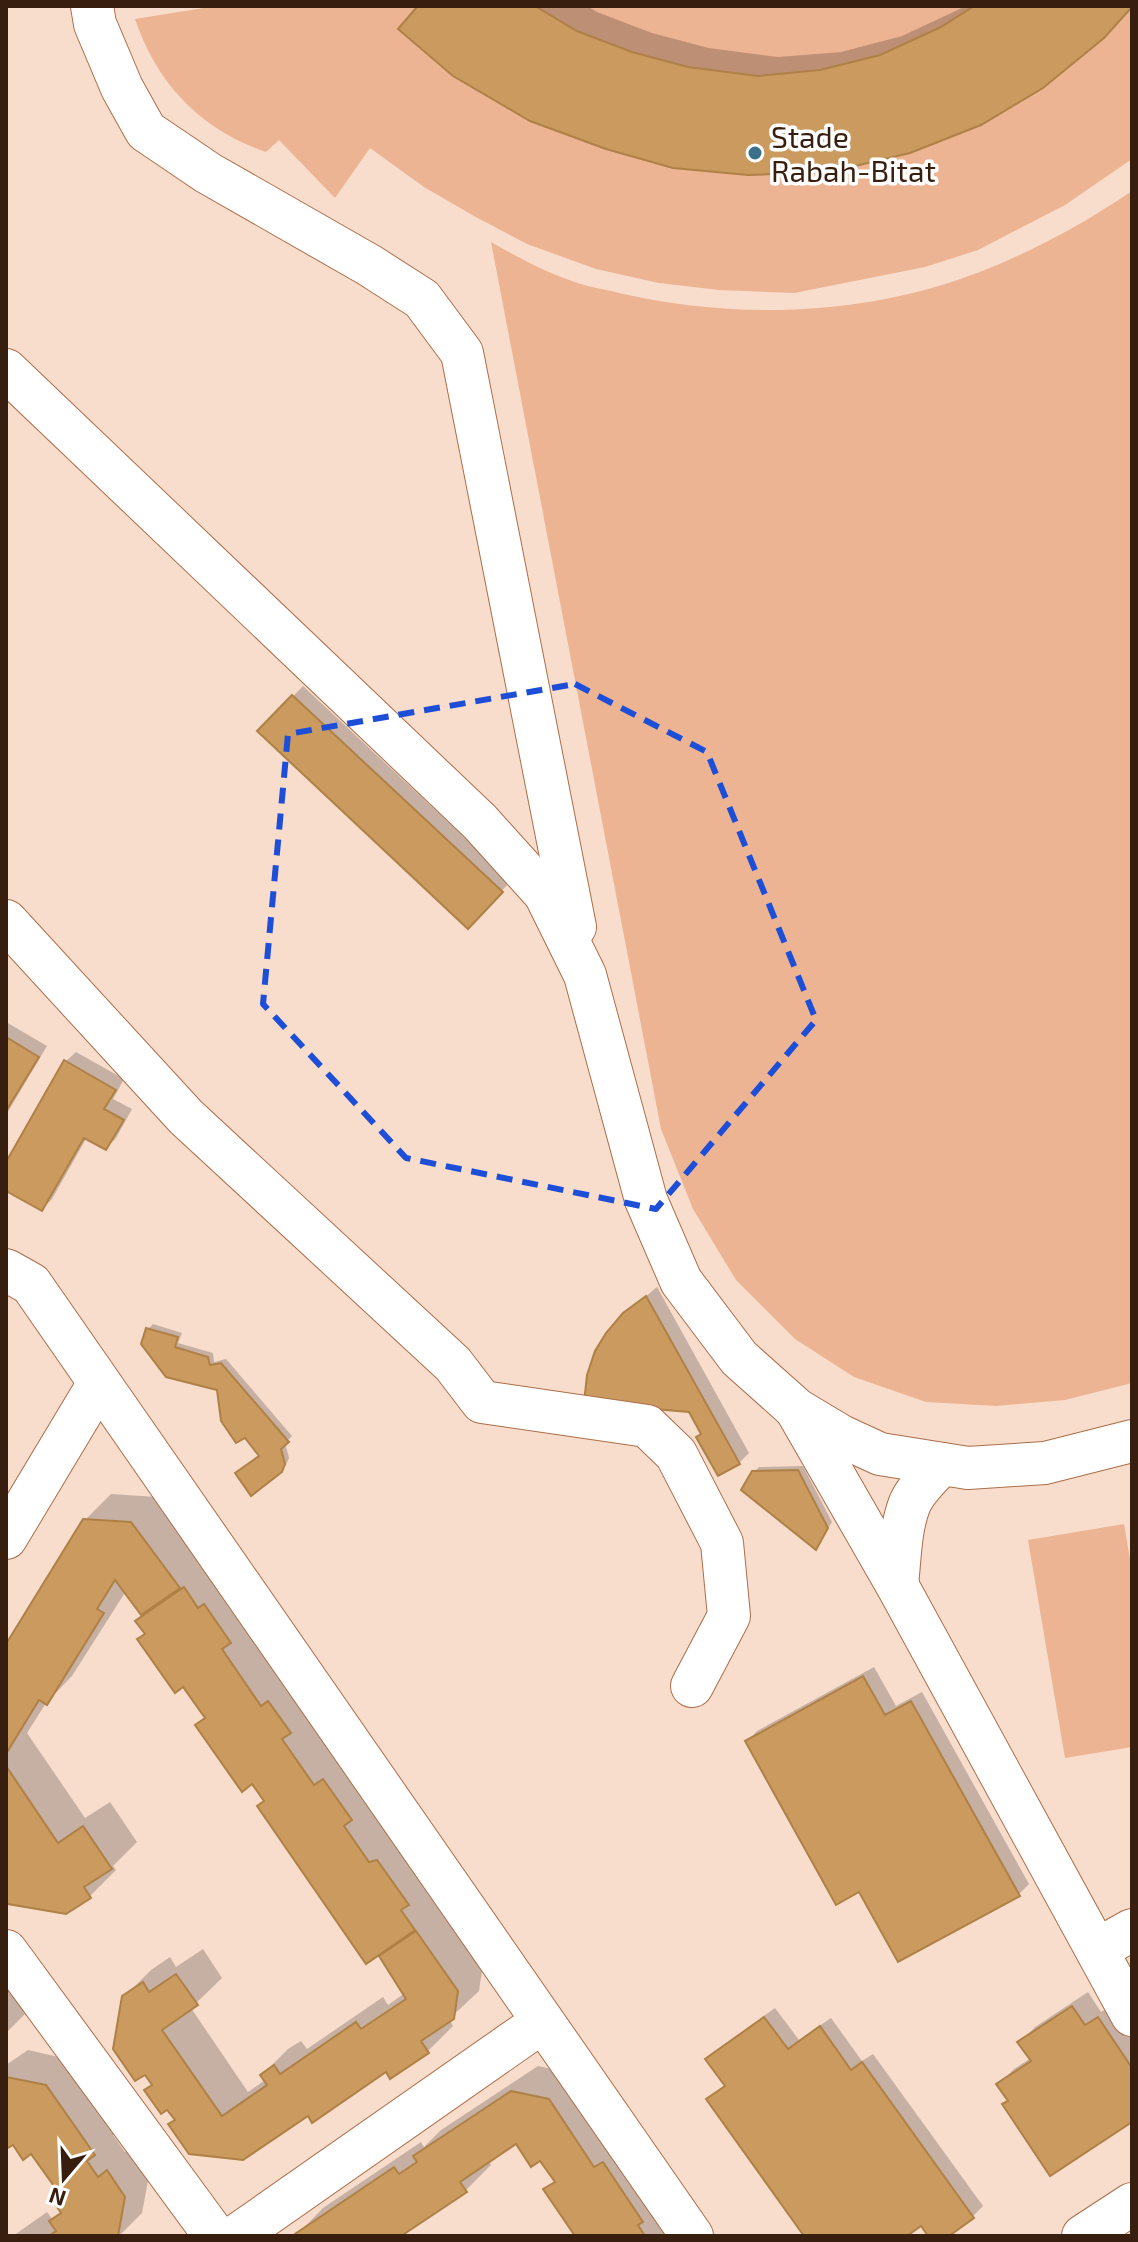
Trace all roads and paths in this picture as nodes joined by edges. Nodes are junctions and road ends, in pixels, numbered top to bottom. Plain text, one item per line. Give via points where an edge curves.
1 (92, 6) edge
2 (6, 370) edge
3 (6, 921) edge
4 (585, 975) junction
5 (6, 1270) edge
6 (99, 1383) junction
7 (796, 1409) junction
8 (1132, 1441) edge
9 (942, 1464) junction
10 (6, 1538) edge
11 (897, 1585) junction
12 (692, 1686) dead end
13 (1115, 1940) edge
14 (6, 1951) edge
15 (1132, 2015) edge
16 (542, 2022) junction
17 (1132, 2204) edge
18 (215, 2236) edge
19 (236, 2236) edge
20 (692, 2236) edge
21 (1083, 2236) edge

1 - 4 street via 122,88 146,131 422,299 462,353
2 - 4 street via 480,822 545,894
3 - 12 street via 186,1117 453,1364 482,1402 647,1426 676,1454 722,1543 729,1616
4 - 7 street via 646,1200 681,1281 739,1358
5 - 6 street via 31,1284
6 - 10 street
6 - 16 street
7 - 9 street via 880,1454
7 - 11 street
8 - 9 street via 1045,1463 968,1468
9 - 11 street via 910,1503
11 - 13 street
13 - 15 street
14 - 18 street
16 - 19 street
16 - 20 street
17 - 21 street

